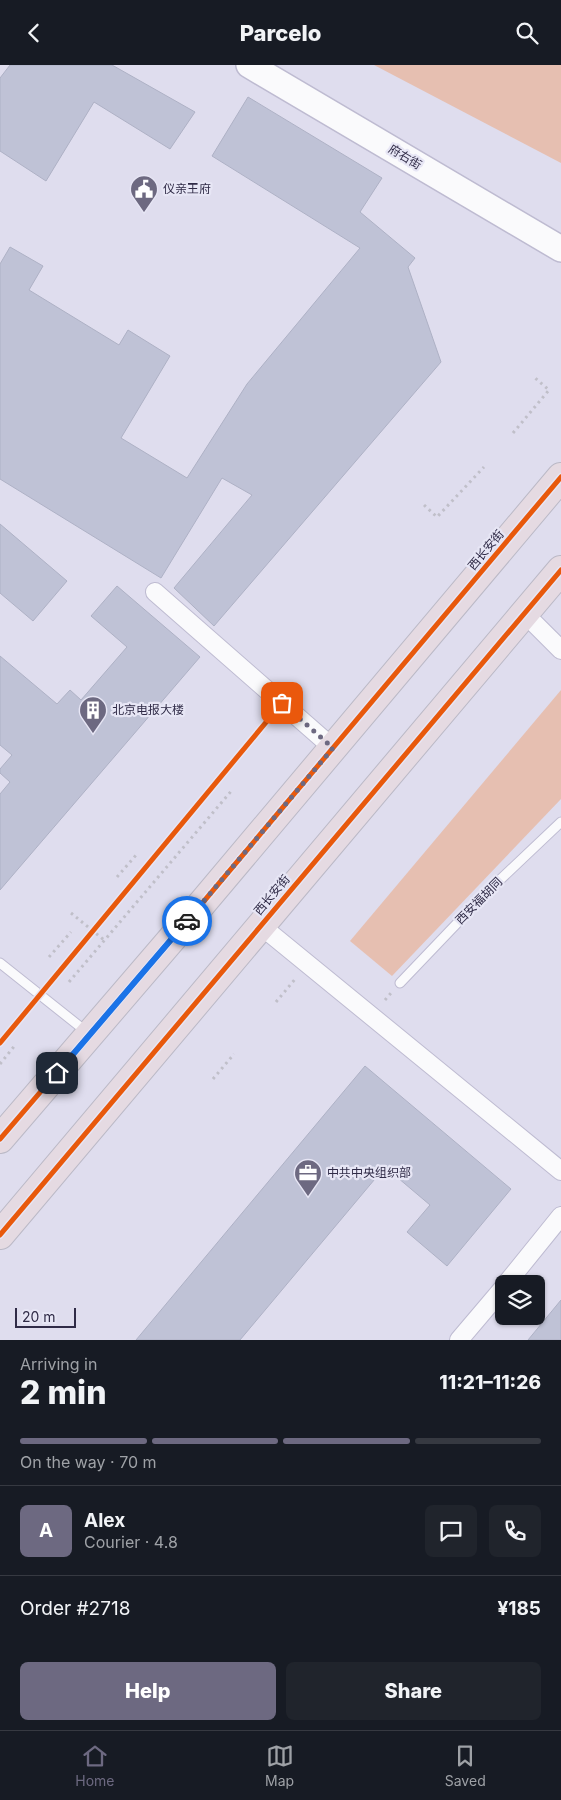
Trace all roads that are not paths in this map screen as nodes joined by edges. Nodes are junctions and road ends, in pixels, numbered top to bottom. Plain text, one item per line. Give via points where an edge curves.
1 (249, 65) edge
2 (561, 249) edge
3 (561, 477) edge
4 (561, 570) edge
5 (155, 592) dead end
6 (524, 613) junction
7 (561, 650) edge
8 (333, 748) junction
9 (561, 822) edge
10 (260, 925) junction
11 (0, 963) edge
12 (400, 983) dead end
13 (90, 1035) junction
14 (0, 1139) edge
15 (561, 1171) edge
16 (561, 1217) edge
17 (0, 1235) edge
18 (513, 1275) edge
19 (495, 1298) edge
20 (460, 1340) edge

1 - 2 main road, 府右街
3 - 8 highway, 西长安街
4 - 6 highway, 西长安街
5 - 8 street
6 - 7 street
6 - 10 highway, 西长安街
8 - 13 highway, 西长安街
9 - 12 lane, 西安福胡同 via 479,900
10 - 15 street
10 - 17 highway, 西长安街
11 - 13 lane
13 - 14 highway, 西长安街
16 - 18 street
19 - 20 street

